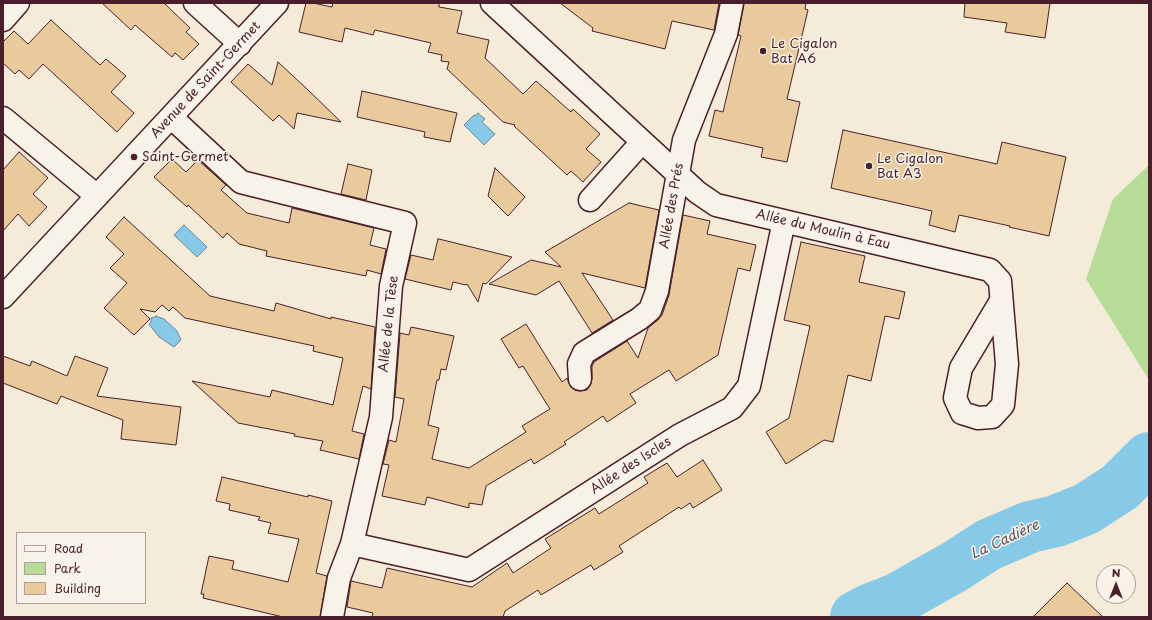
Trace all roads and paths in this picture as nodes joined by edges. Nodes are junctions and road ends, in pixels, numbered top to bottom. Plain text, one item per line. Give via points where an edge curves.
1 (18, 3) edge
2 (195, 3) edge
3 (277, 3) edge
4 (492, 3) edge
5 (732, 3) edge
6 (3, 20) edge
7 (240, 44) junction
8 (171, 117) junction
9 (3, 118) edge
10 (642, 142) junction
11 (678, 175) junction
12 (97, 196) junction
13 (590, 200) dead end
14 (784, 222) junction
15 (3, 297) edge
16 (1001, 301) dead end
17 (580, 379) dead end
18 (352, 544) junction
19 (332, 617) edge

1 - 6 street
2 - 7 street
3 - 7 street, Avenue de Saint-Germet
4 - 10 street, Allée du Moulin à Eau
5 - 11 street, Allée des Prés via 726,34 684,140
7 - 8 street, Avenue de Saint-Germet
8 - 12 street, Avenue de Saint-Germet
8 - 18 street, Allée de la Tèse via 241,182 405,223 391,286 381,417
9 - 12 street
10 - 11 street, Allée du Moulin à Eau
10 - 13 street
11 - 14 street, Allée du Moulin à Eau via 716,205
11 - 17 street, Allée des Prés via 657,291 650,310 584,353 579,364
12 - 15 street, Avenue de Saint-Germet
14 - 16 street, Allée du Moulin à Eau via 990,270 1000,281
14 - 18 street, Allée des Iscles via 749,386 732,408 680,435 469,570
18 - 19 street via 339,578

